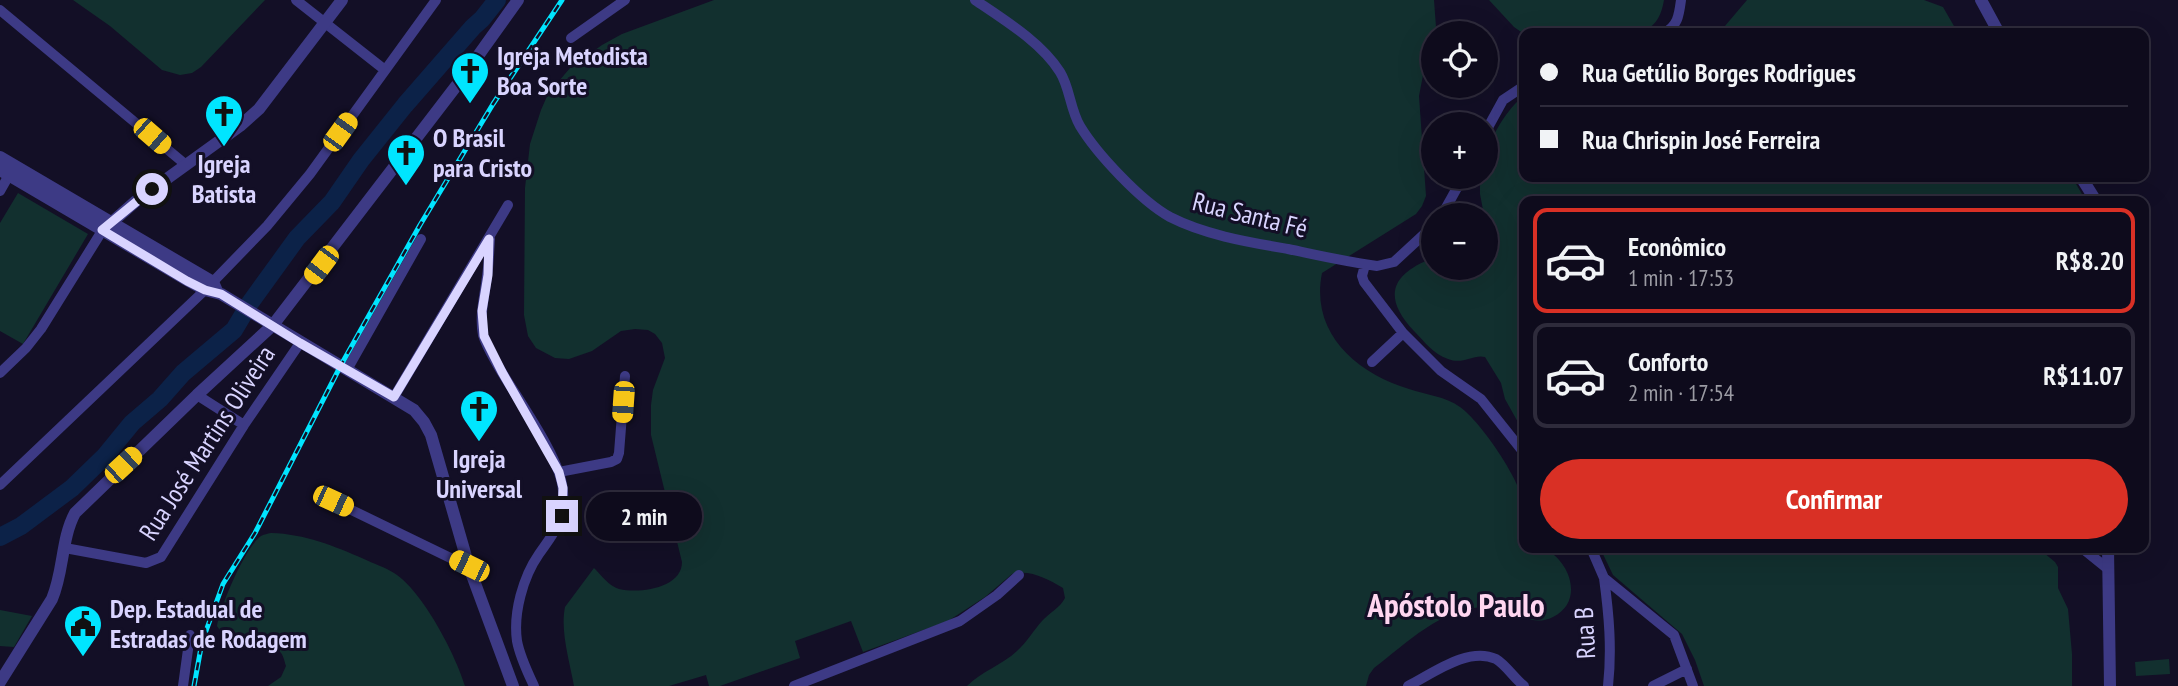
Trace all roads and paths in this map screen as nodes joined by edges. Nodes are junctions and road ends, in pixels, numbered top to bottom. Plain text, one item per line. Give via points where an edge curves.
1 (296, 0) edge
2 (342, 0) edge
3 (436, 0) edge
4 (518, 0) edge
5 (625, 0) edge
6 (975, 0) edge
7 (1681, 0) edge
8 (1982, 0) edge
9 (0, 10) edge
10 (324, 24) junction
11 (1673, 28) edge
12 (1996, 28) edge
13 (571, 38) dead end
14 (385, 70) junction
15 (1519, 89) edge
16 (1496, 112) edge
17 (0, 157) edge
18 (185, 164) junction
19 (8, 170) edge
20 (0, 191) edge
21 (508, 205) dead end
22 (107, 226) junction
23 (1421, 237) edge
24 (421, 239) dead end
25 (489, 239) junction
26 (1365, 265) junction
27 (214, 289) junction
28 (273, 325) junction
29 (1403, 333) junction
30 (300, 343) junction
31 (1372, 362) dead end
32 (348, 368) junction
33 (0, 373) edge
34 (625, 376) dead end
35 (197, 395) junction
36 (394, 397) junction
37 (244, 425) junction
38 (1519, 447) edge
39 (559, 472) junction
40 (0, 485) edge
41 (333, 501) dead end
42 (65, 548) junction
43 (1593, 553) edge
44 (2088, 553) edge
45 (2108, 553) edge
46 (469, 566) junction
47 (2108, 569) junction
48 (1019, 576) dead end
49 (1604, 578) junction
50 (190, 635) dead end
51 (1687, 669) junction
52 (0, 682) edge
53 (183, 686) edge
54 (513, 686) edge
55 (534, 686) edge
56 (794, 686) edge
57 (1408, 686) edge
58 (1524, 686) edge
59 (1608, 686) edge
60 (1653, 686) edge
61 (1693, 686) edge
62 (2110, 686) edge

1 - 10 street
2 - 10 street
3 - 14 street
4 - 28 street
5 - 13 street
6 - 26 street, Rua Santa Fé via 1028,37 1060,72 1081,128 1120,175 1158,210 1217,234
7 - 11 street
8 - 12 street
9 - 18 street
10 - 14 street
10 - 18 street via 259,109
14 - 27 street via 310,174
15 - 16 street via 1503,100
17 - 19 street
18 - 22 street
19 - 20 street
19 - 22 street
21 - 25 street
22 - 27 street
22 - 33 street via 41,328
23 - 26 street via 1394,262
24 - 32 street
25 - 36 street
25 - 39 street via 484,336
26 - 29 street via 1364,282
27 - 28 street
27 - 40 street
28 - 30 street
28 - 35 street
29 - 31 street
29 - 38 street via 1441,371 1481,399
30 - 32 street
30 - 37 street, Rua José Martins Oliveira
32 - 36 street
34 - 39 street via 617,459
35 - 37 street
35 - 42 street via 75,513
36 - 46 street via 414,410 431,435
37 - 42 street, Rua José Martins Oliveira via 159,559 146,563
39 - 55 street via 562,516 529,572 516,624 522,659
41 - 46 street
42 - 52 street via 57,589
43 - 49 street
44 - 47 street
45 - 47 street
46 - 54 street
47 - 62 street
48 - 56 street via 960,621
49 - 51 street via 1670,632
49 - 59 street, Rua B via 1610,623
50 - 53 street
51 - 60 street
51 - 61 street
57 - 58 street via 1455,662 1482,657 1495,659

